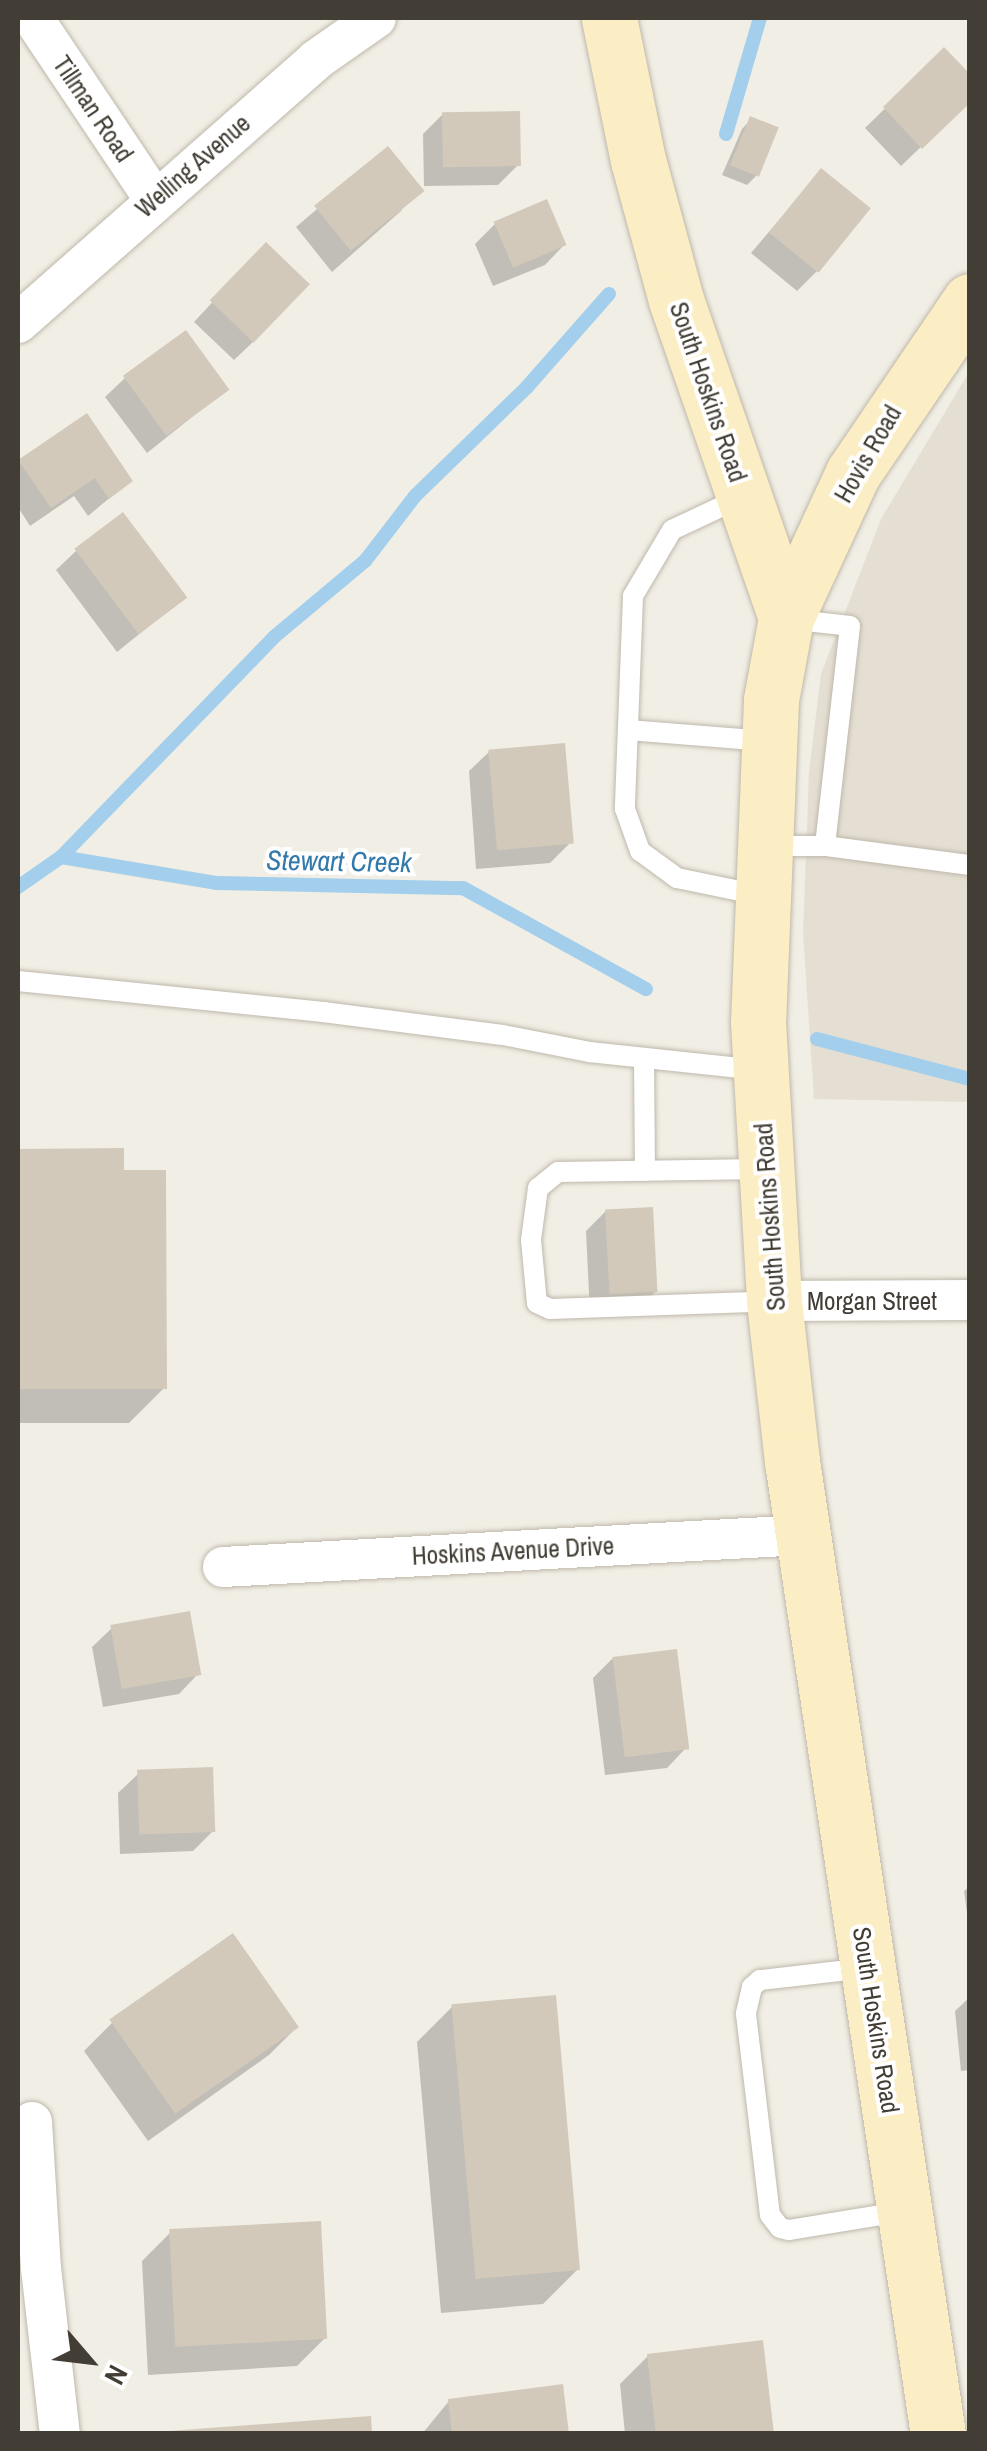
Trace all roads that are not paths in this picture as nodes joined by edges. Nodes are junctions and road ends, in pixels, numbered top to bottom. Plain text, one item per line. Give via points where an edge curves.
1 (33, 18) edge
2 (376, 18) edge
3 (609, 18) edge
4 (154, 200) junction
5 (970, 301) edge
6 (18, 323) edge
7 (744, 496) junction
8 (786, 618) junction
9 (628, 730) junction
10 (769, 741) junction
11 (825, 846) junction
12 (970, 864) edge
13 (762, 871) junction
14 (18, 981) edge
15 (644, 1058) junction
16 (760, 1071) junction
17 (766, 1169) junction
18 (645, 1171) junction
19 (970, 1300) edge
20 (774, 1301) junction
21 (803, 1536) junction
22 (223, 1566) dead end
23 (868, 1968) junction
24 (32, 2122) dead end
25 (905, 2212) junction
26 (60, 2434) edge
27 (938, 2434) edge

1 - 4 street, Tillman Road
2 - 4 street, Welling Avenue via 316,60
3 - 7 street, South Hoskins Road via 676,300
4 - 6 street, Welling Avenue
5 - 8 street, Hovis Road via 853,473
7 - 8 street, South Hoskins Road
7 - 9 lane via 672,530 633,596
8 - 10 street, South Hoskins Road
8 - 11 lane via 850,626
9 - 10 lane
9 - 13 lane via 625,809 640,850 677,878
10 - 13 street, South Hoskins Road
11 - 12 lane
11 - 13 lane
13 - 16 street, South Hoskins Road
14 - 15 lane via 323,1012
15 - 16 lane
15 - 18 lane
16 - 17 street, South Hoskins Road
17 - 18 lane
17 - 20 street, South Hoskins Road
18 - 20 lane via 558,1172 538,1188 530,1240 537,1303 550,1309
19 - 20 street, Morgan Street
20 - 21 street, South Hoskins Road
21 - 22 street, Hoskins Avenue Drive
21 - 23 street, South Hoskins Road
23 - 25 street, South Hoskins Road
23 - 25 lane via 760,1980 752,1987 746,2014 770,2216 789,2230
24 - 26 street via 40,2268
25 - 27 street, South Hoskins Road

